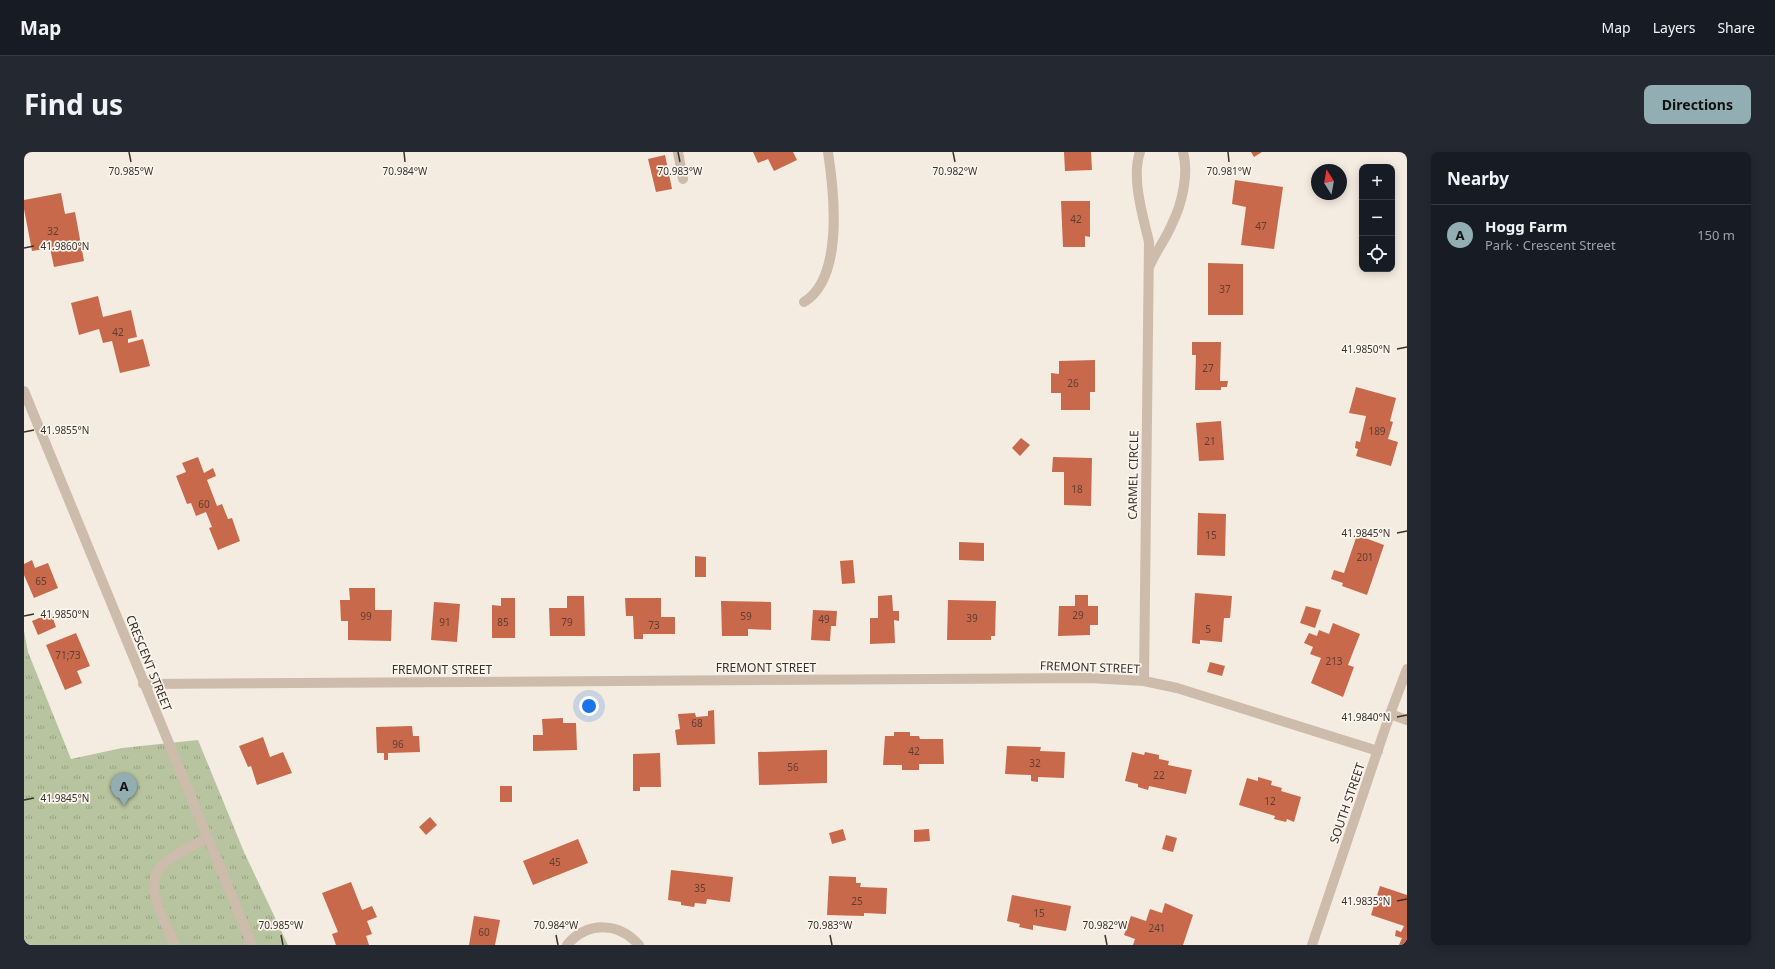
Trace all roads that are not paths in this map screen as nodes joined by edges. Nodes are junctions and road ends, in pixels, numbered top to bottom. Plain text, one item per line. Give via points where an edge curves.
1 (678, 152) edge
2 (828, 152) edge
3 (1140, 152) edge
4 (1183, 152) edge
5 (683, 179) dead end
6 (1148, 269) junction
7 (804, 302) dead end
8 (24, 391) edge
9 (1407, 669) edge
10 (1144, 682) junction
11 (143, 684) junction
12 (1390, 714) junction
13 (1407, 720) edge
14 (1378, 751) junction
15 (207, 838) junction
16 (175, 945) edge
17 (252, 945) edge
18 (567, 945) edge
19 (639, 945) edge
20 (1312, 945) edge

1 - 5 street
2 - 7 street via 832,180 831,249 827,272 818,290
3 - 6 street, CARMEL CIRCLE via 1137,159 1138,185 1149,242
4 - 6 street, CARMEL CIRCLE via 1184,180 1178,210
6 - 10 street, CARMEL CIRCLE
8 - 11 street, CRESCENT STREET
9 - 12 street, SOUTH STREET
10 - 11 street, FREMONT STREET via 1081,678
10 - 14 street, FREMONT STREET via 1177,688
11 - 15 street, CRESCENT STREET
12 - 13 street
12 - 14 street, SOUTH STREET
14 - 20 street, SOUTH STREET
15 - 16 street via 162,865 154,877 155,898
15 - 17 street, CRESCENT STREET
18 - 19 street via 578,934 606,927 624,932

